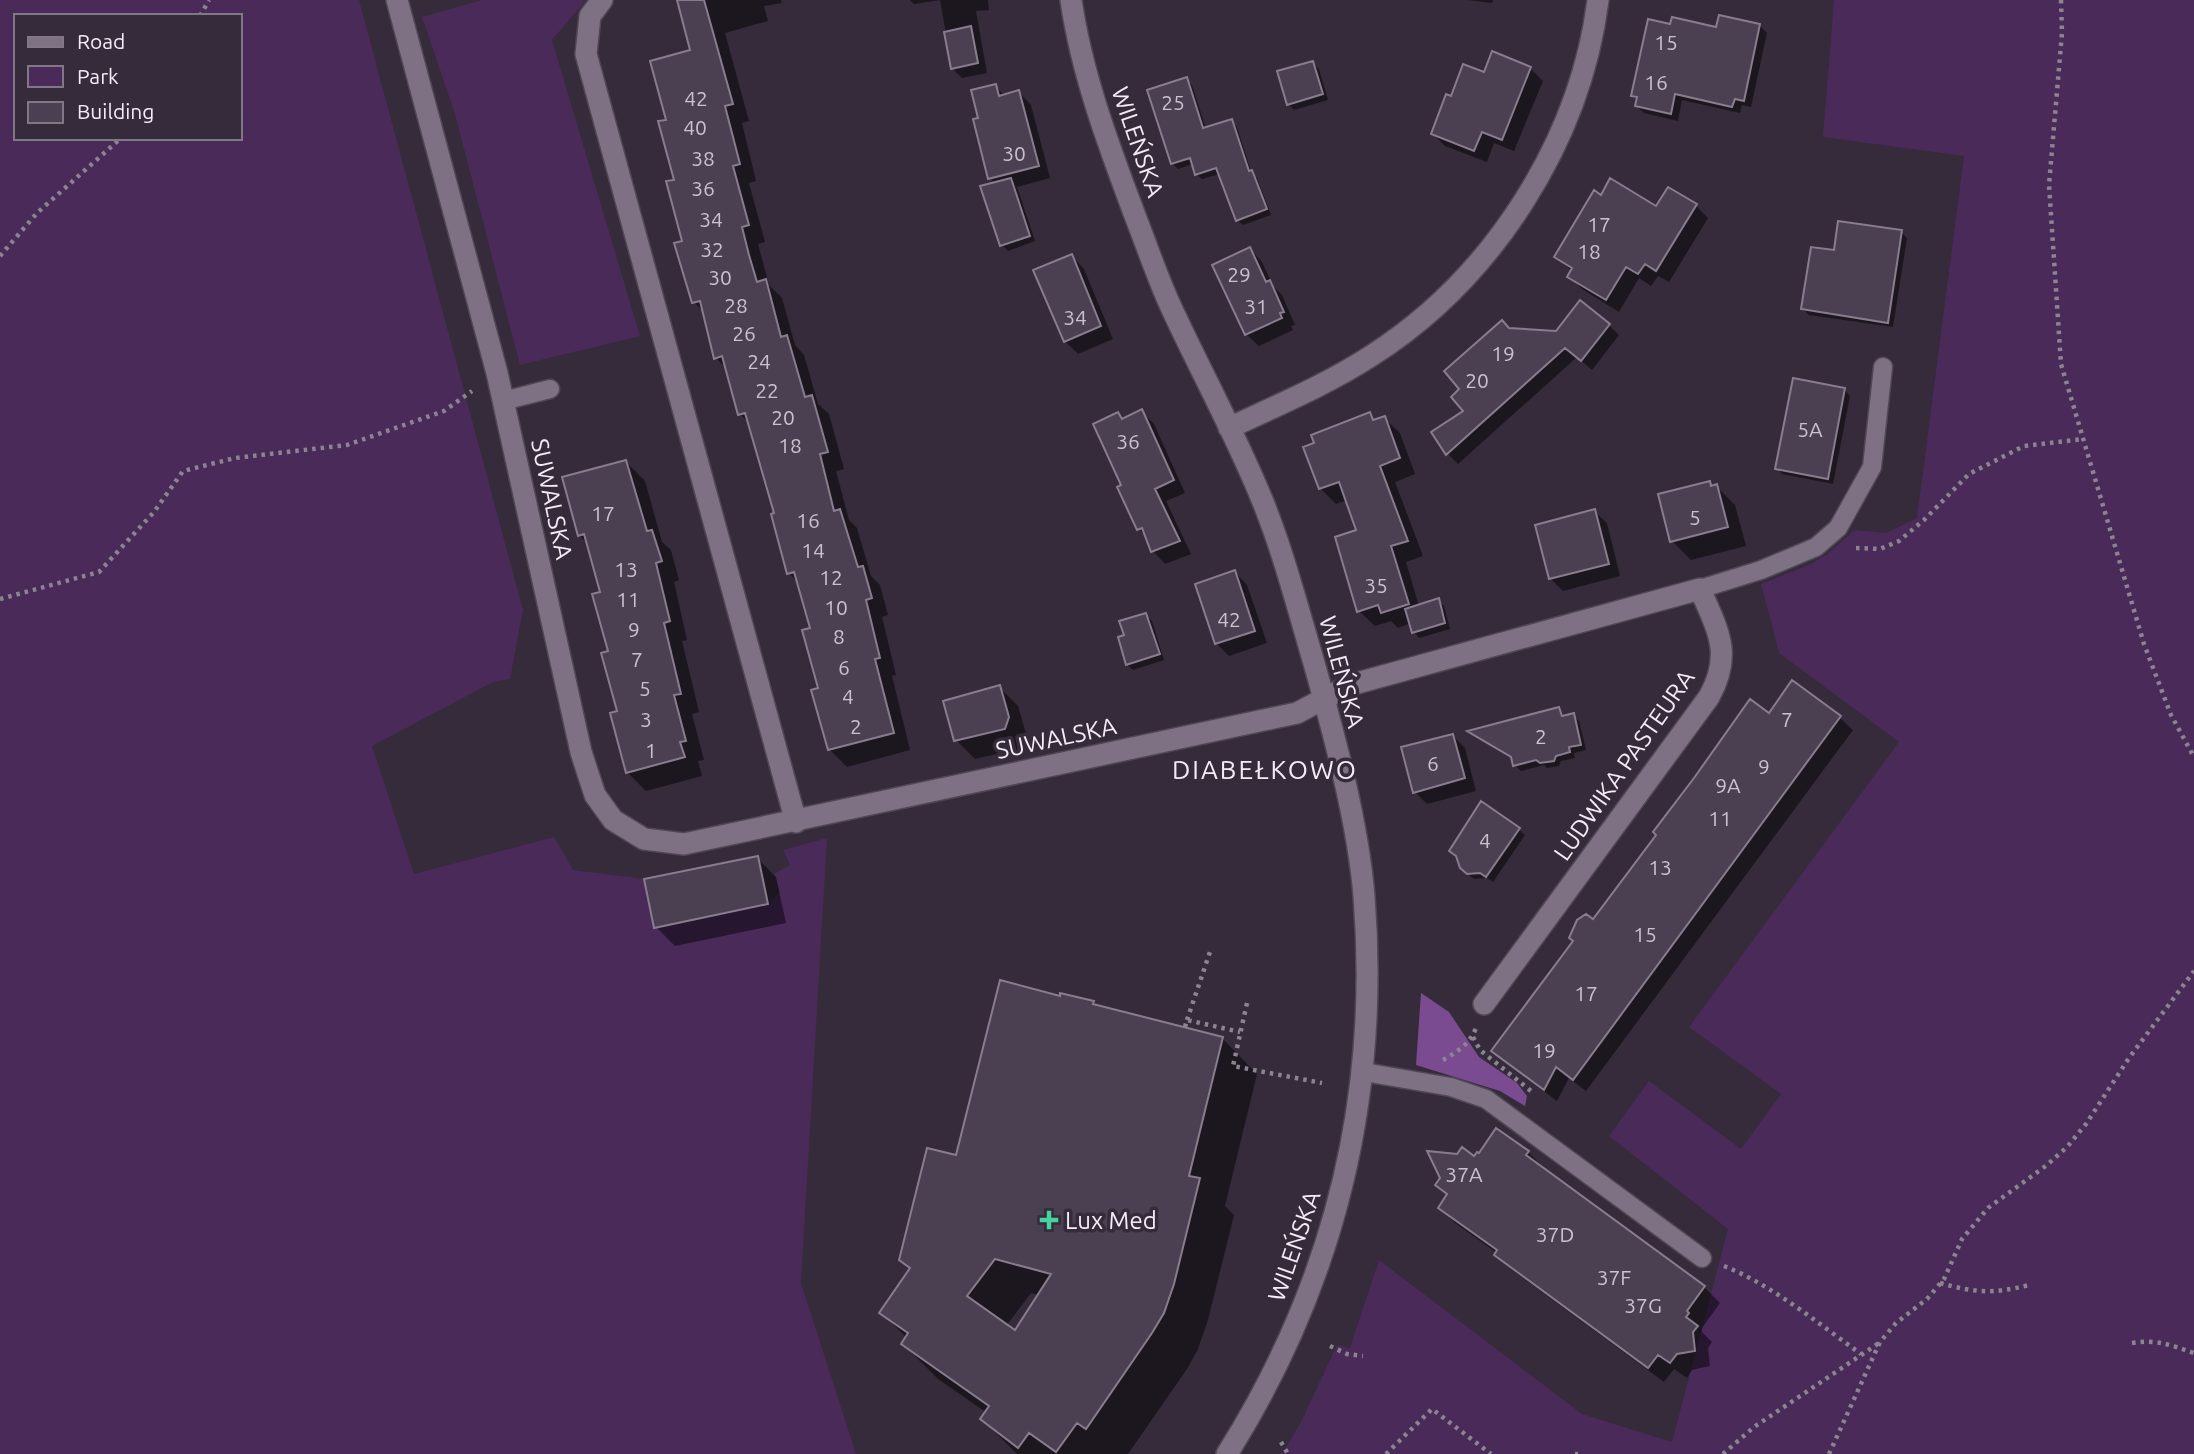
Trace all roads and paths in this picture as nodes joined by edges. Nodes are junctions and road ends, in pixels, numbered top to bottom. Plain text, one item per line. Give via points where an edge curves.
1 (397, 0) edge
2 (601, 0) edge
3 (1071, 0) edge
4 (1598, 0) edge
5 (2061, 0) edge
6 (119, 140) edge
7 (0, 256) edge
8 (1883, 367) dead end
9 (497, 373) junction
10 (551, 389) dead end
11 (503, 401) junction
12 (1229, 428) junction
13 (2084, 439) junction
14 (1816, 547) junction
15 (1700, 589) junction
16 (0, 599) edge
17 (1324, 698) junction
18 (2194, 757) edge
19 (796, 822) junction
20 (1211, 949) dead end
21 (2194, 971) edge
22 (1247, 1003) dead end
23 (1484, 1004) joint
24 (1188, 1020) junction
25 (1185, 1027) dead end
26 (1240, 1032) junction
27 (1472, 1037) junction
28 (1364, 1072) junction
29 (1322, 1083) dead end
30 (1419, 1083) junction
31 (1531, 1091) dead end
32 (1702, 1258) joint
33 (1940, 1283) junction
34 (2029, 1285) dead end
35 (1880, 1342) junction
36 (2132, 1343) dead end
37 (1330, 1346) dead end
38 (2194, 1353) edge
39 (1861, 1354) junction
40 (1363, 1356) dead end
41 (1281, 1442) dead end
42 (1227, 1454) edge
43 (1288, 1454) edge
44 (1386, 1454) edge
45 (1491, 1454) edge
46 (1723, 1454) edge
47 (1829, 1454) edge

1 - 9 street, SUWALSKA
2 - 19 street via 590,16 586,54
3 - 12 street, WILEŃSKA via 1106,140 1169,303
4 - 12 street via 1587,60 1561,131 1515,215 1478,264 1428,313 1373,355 1321,386
5 - 13 path via 2049,185 2053,271 2061,365
6 - 7 path via 37,213
8 - 14 lane via 1872,467 1838,528
9 - 11 street, SUWALSKA
9 - 16 path via 444,411 347,445 235,458 183,471 154,512 99,572
10 - 11 lane
11 - 19 street, SUWALSKA via 581,752 595,795 613,820 644,839 684,844
12 - 17 street, WILEŃSKA via 1268,515
13 - 14 path via 2024,446 1969,474 1899,541 1880,549
13 - 18 path via 2144,644 2171,715
14 - 15 lane
15 - 17 street via 1350,685
15 - 23 street, LUDWIKA PASTEURA via 1723,652 1716,684
17 - 19 street, SUWALSKA via 1297,713
17 - 28 street, WILEŃSKA via 1364,893 1368,983
20 - 24 path
21 - 33 path via 2087,1124 2047,1165 1988,1208 1962,1239
22 - 26 path
23 - 27 path
24 - 25 path
24 - 26 path
26 - 29 path via 1233,1066
27 - 30 path via 1458,1051 1425,1069
27 - 31 path via 1488,1057
28 - 30 lane
28 - 42 street, WILEŃSKA via 1329,1236 1280,1357
30 - 32 lane via 1451,1087 1486,1099
32 - 39 path via 1739,1272
33 - 34 path via 1971,1292
33 - 35 path
35 - 39 path
35 - 47 path
36 - 38 path via 2169,1343
37 - 40 path
39 - 46 path via 1754,1427
41 - 43 path
44 - 45 path via 1433,1409

